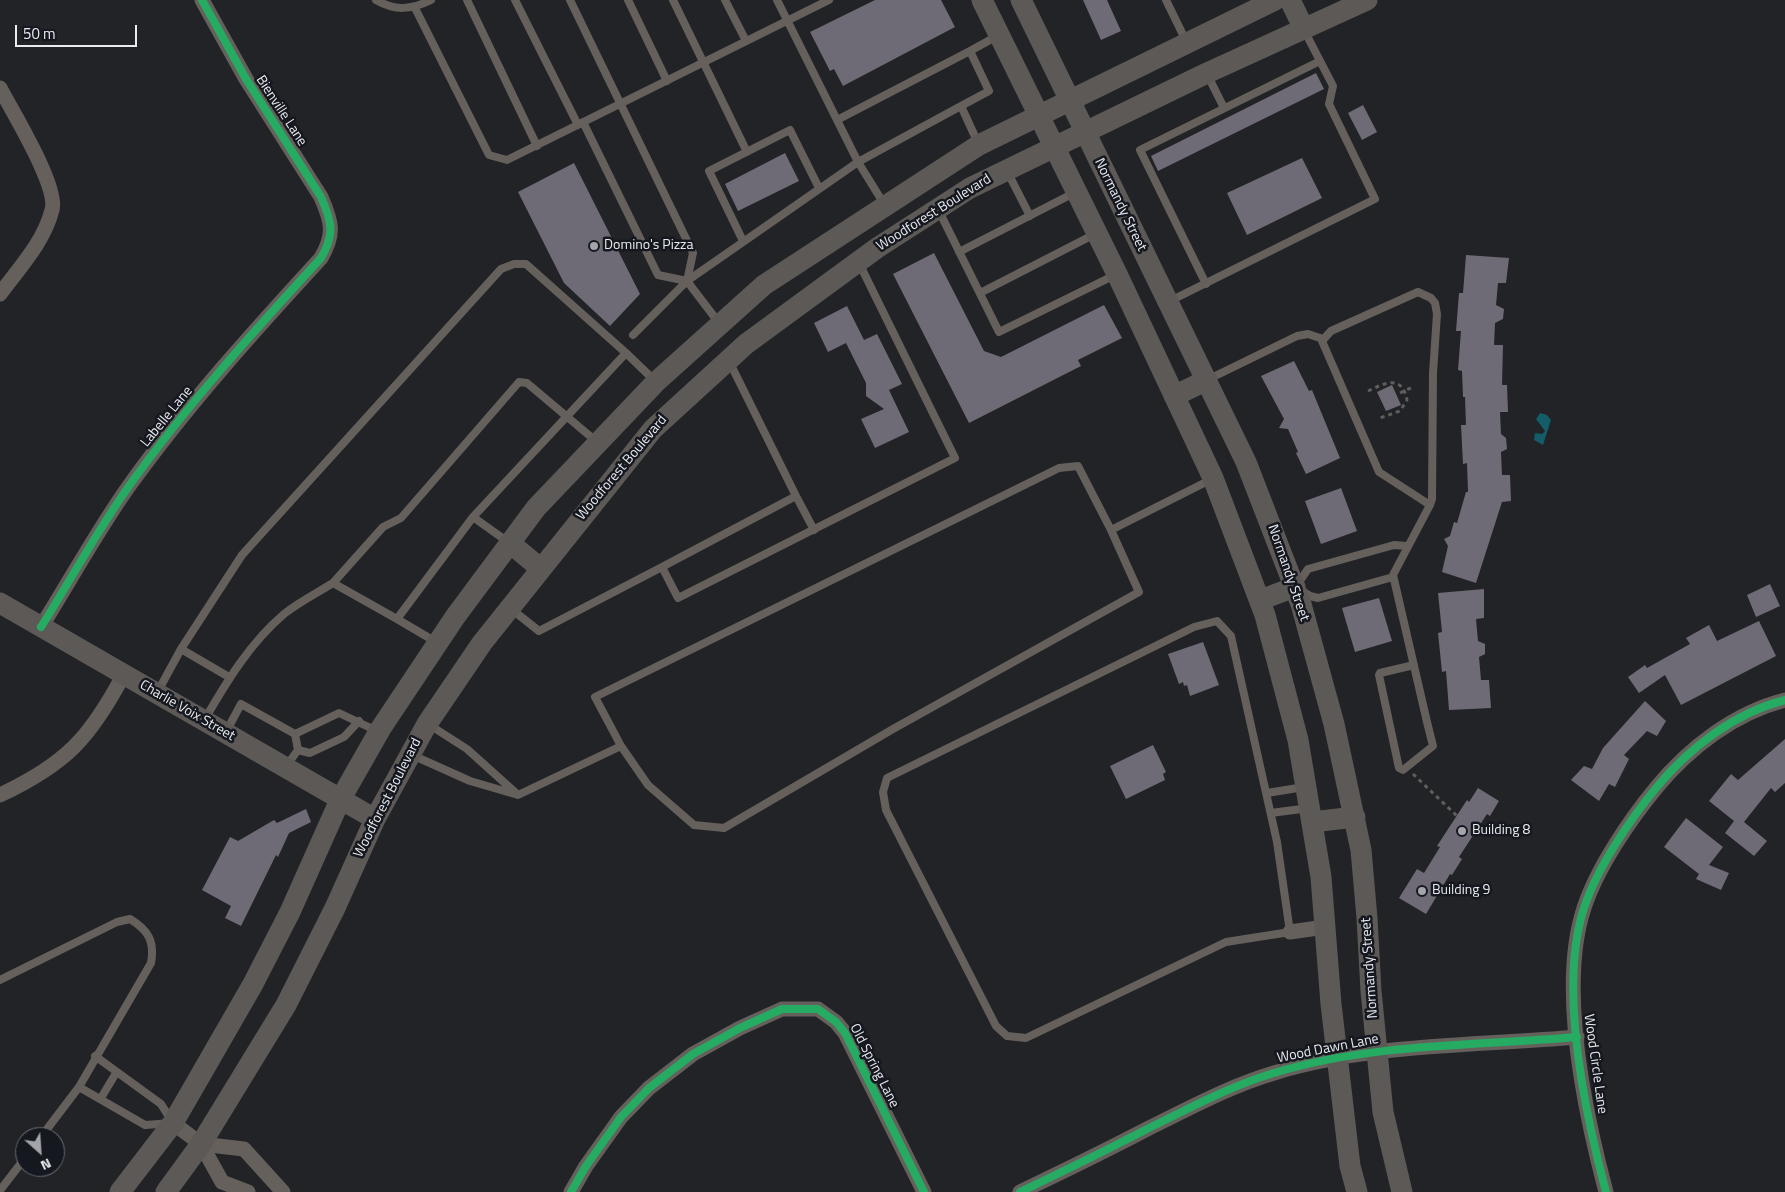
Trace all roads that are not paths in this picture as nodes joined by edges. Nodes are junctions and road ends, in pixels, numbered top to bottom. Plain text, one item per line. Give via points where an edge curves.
1 (202, 0) edge
2 (376, 0) edge
3 (431, 0) edge
4 (467, 0) edge
5 (515, 0) edge
6 (570, 0) edge
7 (628, 0) edge
8 (673, 0) edge
9 (725, 0) edge
10 (777, 0) edge
11 (829, 0) edge
12 (982, 0) edge
13 (1166, 0) edge
14 (1275, 0) edge
15 (1290, 0) edge
16 (1367, 0) edge
17 (1025, 1) edge
18 (415, 8) junction
19 (788, 20) junction
20 (1304, 29) junction
21 (999, 35) junction
22 (746, 42) junction
23 (1187, 43) junction
24 (970, 51) junction
25 (1320, 61) junction
26 (704, 63) junction
27 (1207, 73) junction
28 (667, 81) junction
29 (0, 88) edge
30 (1069, 101) junction
31 (620, 104) junction
32 (961, 106) junction
33 (1224, 108) junction
34 (1039, 116) junction
35 (837, 120) junction
36 (580, 124) junction
37 (1084, 132) junction
38 (979, 145) junction
39 (537, 146) junction
40 (1054, 147) junction
41 (747, 152) junction
42 (858, 162) junction
43 (1006, 170) junction
44 (819, 188) junction
45 (1076, 192) junction
46 (884, 205) junction
47 (938, 209) junction
48 (1030, 216) junction
49 (1097, 234) junction
50 (330, 237) joint
51 (743, 241) junction
52 (959, 252) junction
53 (858, 262) junction
54 (1116, 274) junction
55 (686, 281) junction
56 (1206, 284) junction
57 (980, 293) junction
58 (0, 294) edge
59 (1168, 302) junction
60 (719, 323) junction
61 (633, 335) dead end
62 (1323, 340) junction
63 (746, 344) junction
64 (626, 353) junction
65 (728, 360) junction
66 (1207, 380) junction
67 (656, 382) junction
68 (1174, 396) junction
69 (568, 417) junction
70 (598, 444) junction
71 (1213, 478) junction
72 (796, 496) junction
73 (1430, 505) junction
74 (473, 516) junction
75 (814, 530) junction
76 (1111, 530) junction
77 (510, 543) junction
78 (1407, 546) junction
79 (662, 567) junction
80 (540, 568) junction
81 (1393, 577) junction
82 (333, 582) junction
83 (1295, 587) junction
84 (1260, 600) junction
85 (0, 603) edge
86 (510, 608) junction
87 (397, 619) junction
88 (41, 628) junction
89 (437, 643) junction
90 (181, 649) junction
91 (1414, 665) junction
92 (124, 674) junction
93 (229, 677) junction
94 (156, 694) junction
95 (1785, 700) edge
96 (204, 721) junction
97 (359, 721) junction
98 (427, 724) junction
99 (378, 732) junction
100 (225, 734) junction
101 (295, 734) junction
102 (621, 746) junction
103 (298, 750) junction
104 (409, 753) junction
105 (285, 767) junction
106 (1306, 786) junction
107 (1267, 793) junction
108 (0, 795) edge
109 (518, 795) junction
110 (340, 800) junction
111 (1271, 814) junction
112 (1310, 815) junction
113 (1355, 817) junction
114 (375, 819) junction
115 (1324, 927) junction
116 (1290, 932) junction
117 (0, 980) edge
118 (1577, 1038) junction
119 (1377, 1051) junction
120 (95, 1056) junction
121 (1337, 1057) junction
122 (116, 1074) junction
123 (79, 1087) junction
124 (101, 1098) junction
125 (172, 1123) junction
126 (49, 1127) edge
127 (201, 1144) junction
128 (15, 1171) edge
129 (1, 1189) edge
130 (120, 1192) edge
131 (166, 1192) edge
132 (248, 1192) edge
133 (283, 1192) edge
134 (572, 1192) edge
135 (924, 1192) edge
136 (1020, 1192) edge
137 (1357, 1192) edge
138 (1402, 1192) edge
139 (1606, 1192) edge

1 - 50 street, Bienville Lane via 246,79 320,198 328,214
2 - 18 lane via 389,8
3 - 18 lane
4 - 39 lane
5 - 36 lane
6 - 31 lane
7 - 28 lane
8 - 26 lane
9 - 22 lane
10 - 19 lane
11 - 19 lane
12 - 21 main road
13 - 23 lane
14 - 23 main road
15 - 20 main road
16 - 20 main road, Woodforest Boulevard
17 - 30 main road, Normandy Street
18 - 39 lane via 489,155 507,160
19 - 22 lane
19 - 35 lane
20 - 25 lane
20 - 27 main road, Woodforest Boulevard
21 - 24 lane
21 - 34 main road
22 - 26 lane
23 - 30 main road
24 - 32 lane via 989,91
24 - 35 lane
25 - 33 lane
25 - 56 lane via 1333,86 1329,104 1375,199
26 - 28 lane
26 - 41 lane
27 - 33 lane
27 - 37 main road, Woodforest Boulevard
28 - 31 lane
29 - 58 street via 52,192 53,208 38,244
30 - 34 main road
30 - 37 main road, Normandy Street
31 - 36 lane
31 - 55 lane via 693,253
32 - 38 lane
32 - 42 lane
33 - 56 lane via 1140,150
34 - 38 main road
34 - 40 main road
35 - 42 lane
36 - 39 lane
36 - 55 lane via 658,275
37 - 40 main road, Woodforest Boulevard
37 - 59 main road, Normandy Street
38 - 46 main road
40 - 43 main road, Woodforest Boulevard
40 - 45 main road
41 - 44 lane via 790,130
41 - 51 lane via 709,171
42 - 44 lane
42 - 46 lane
43 - 47 main road, Woodforest Boulevard
43 - 48 lane
44 - 51 lane
45 - 48 lane
45 - 49 main road
46 - 60 main road via 764,285
47 - 52 lane
47 - 53 main road, Woodforest Boulevard
48 - 52 lane
49 - 54 main road
49 - 57 lane
50 - 88 street, Labelle Lane via 321,258 251,334 133,481
51 - 55 lane
52 - 57 lane
53 - 63 main road, Woodforest Boulevard
53 - 75 lane via 955,458
54 - 57 lane via 999,332
54 - 68 main road
55 - 60 lane
55 - 61 lane
56 - 59 lane
59 - 66 main road, Normandy Street
60 - 63 main road
60 - 67 main road
62 - 66 lane via 1308,334 1297,336
62 - 73 lane via 1379,472
62 - 73 lane via 1331,331 1410,295 1424,294 1434,300 1438,314 1433,373
63 - 65 main road, Woodforest Boulevard
64 - 67 lane
64 - 69 lane
64 - 90 lane via 526,264 500,269 242,555
65 - 72 lane
65 - 80 main road, Woodforest Boulevard via 653,429
66 - 68 main road
66 - 83 main road, Normandy Street via 1246,462
67 - 70 main road
68 - 71 main road
69 - 70 lane
69 - 74 lane
69 - 82 lane via 528,382 519,382 401,518 384,528
70 - 77 main road via 536,508
71 - 76 lane
71 - 84 main road
72 - 75 lane
72 - 79 lane
73 - 78 lane
74 - 77 lane
74 - 87 lane
75 - 79 lane via 678,598
76 - 102 lane via 1078,466 1059,468 595,697
76 - 102 lane via 1139,592 893,729 724,828 694,825 648,785
77 - 80 main road
77 - 89 main road
78 - 81 lane
78 - 83 lane via 1394,545 1308,569
79 - 86 lane via 539,631
80 - 86 main road, Woodforest Boulevard
81 - 83 lane via 1318,598
81 - 91 lane
82 - 87 lane
82 - 93 lane via 285,614 261,636
83 - 84 main road
83 - 113 main road, Normandy Street via 1334,724
84 - 106 main road via 1298,740
85 - 88 main road, Charlie Voix Street
86 - 98 main road, Woodforest Boulevard
87 - 89 lane
88 - 92 main road, Charlie Voix Street
89 - 99 main road
90 - 93 lane
90 - 94 lane
91 - 91 lane via 1380,673 1379,676 1399,768 1403,770 1433,746
92 - 94 main road, Charlie Voix Street
92 - 108 street via 109,703 71,752 45,772
93 - 96 lane
94 - 96 main road, Charlie Voix Street
95 - 118 street, Wood Circle Lane via 1747,715 1699,745 1670,770 1616,846 1589,893 1579,925 1574,1000
96 - 100 main road, Charlie Voix Street
97 - 99 lane
97 - 101 lane via 339,713
97 - 103 lane via 344,737 310,753
98 - 104 main road, Woodforest Boulevard
98 - 109 lane via 467,750
99 - 110 main road
100 - 101 lane via 241,704
100 - 105 main road, Charlie Voix Street
101 - 103 lane
102 - 109 lane
103 - 105 lane
104 - 109 lane via 470,781
104 - 114 main road, Woodforest Boulevard
105 - 110 main road, Charlie Voix Street
106 - 107 lane
106 - 112 main road
107 - 111 lane
107 - 116 lane via 1231,636 1217,621 1194,627 887,778 883,792 886,810 996,1026 1007,1036 1026,1038 1226,942
110 - 114 main road, Charlie Voix Street
110 - 125 main road via 290,912 253,984
111 - 112 lane
111 - 116 lane
112 - 113 main road
112 - 115 main road via 1321,877
113 - 119 main road, Normandy Street via 1368,918 1370,991
114 - 127 main road, Woodforest Boulevard via 286,1006
115 - 116 street
115 - 121 main road
117 - 120 lane via 116,922 130,919 141,926 149,934 153,950 151,962
118 - 119 street, Wood Dawn Lane
118 - 139 street, Wood Circle Lane via 1591,1129
119 - 121 street, Wood Dawn Lane
119 - 138 main road, Normandy Street via 1383,1112
120 - 122 lane
120 - 123 lane
121 - 136 street, Wood Dawn Lane via 1240,1084
121 - 137 main road via 1350,1166
122 - 124 lane
122 - 125 lane via 161,1104
123 - 124 lane
123 - 126 lane
124 - 125 lane via 145,1125
125 - 127 street
125 - 130 main road
127 - 131 main road, Woodforest Boulevard
127 - 132 street via 222,1182
127 - 133 street via 244,1150
128 - 129 lane
134 - 135 street, Old Spring Lane via 609,1132 649,1088 693,1054 782,1009 818,1009 836,1022 852,1047

